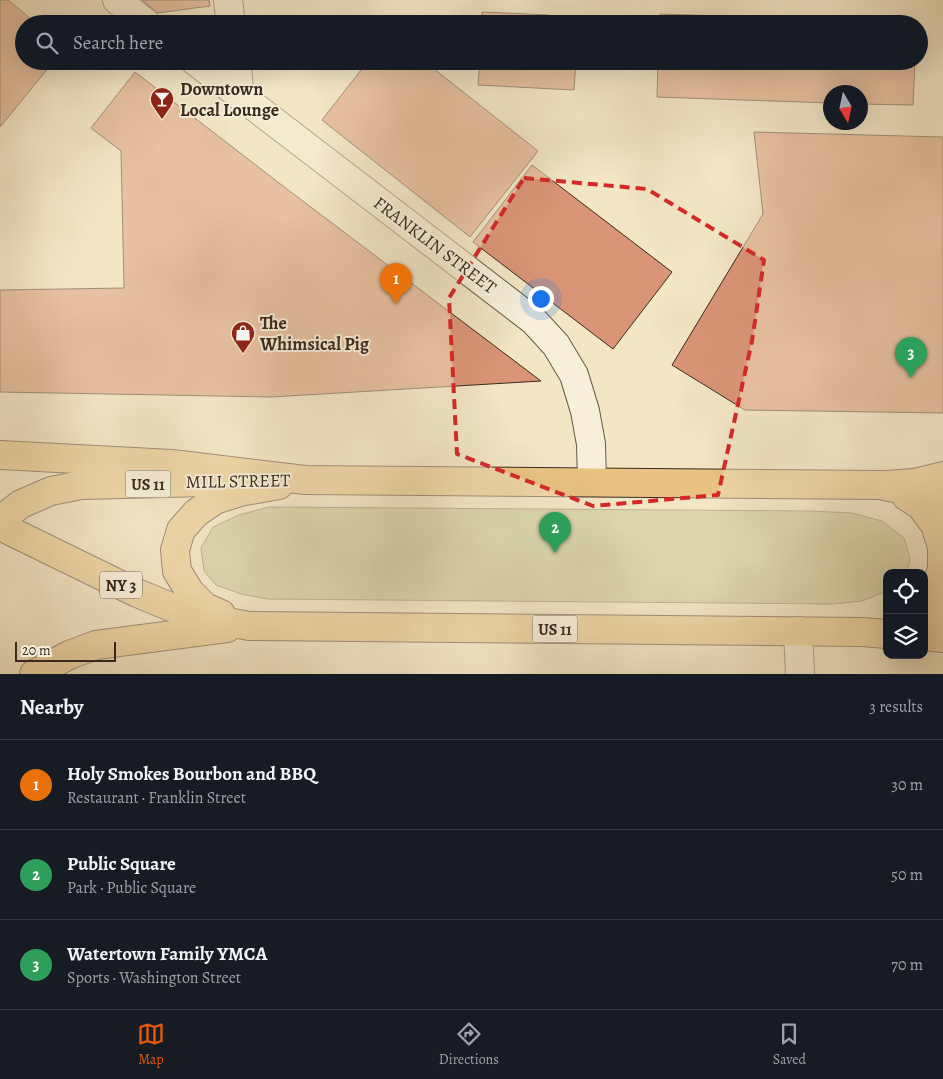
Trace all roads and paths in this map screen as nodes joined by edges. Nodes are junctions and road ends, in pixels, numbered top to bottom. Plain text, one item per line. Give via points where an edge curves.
1 (117, 0) edge
2 (228, 0) edge
3 (136, 15) edge
4 (230, 15) edge
5 (207, 70) edge
6 (237, 70) edge
7 (240, 96) junction
8 (0, 454) edge
9 (943, 476) edge
10 (306, 480) junction
11 (592, 482) junction
12 (880, 485) junction
13 (943, 506) edge
14 (0, 520) edge
15 (0, 526) edge
16 (928, 597) edge
17 (943, 615) edge
18 (928, 620) edge
19 (249, 626) junction
20 (880, 630) edge
21 (798, 631) junction
22 (928, 636) edge
23 (943, 638) edge
24 (34, 674) edge
25 (800, 674) edge

1 - 3 street
2 - 4 street
5 - 7 street, FRANKLIN STREET
6 - 7 street
7 - 11 street, FRANKLIN STREET via 534,321 556,345 574,375 585,411 591,444
8 - 10 main road via 172,464
9 - 12 main road, US 11 via 914,483
10 - 11 main road, US 11
10 - 14 main road, MILL STREET / US 11 via 81,485 51,491 21,504
10 - 19 main road via 215,500 196,513 181,530 175,550 177,571 190,592 205,607
11 - 12 main road, US 11
12 - 13 main road via 913,492
12 - 16 main road via 901,492 921,506 935,525 942,547 942,569 935,589
15 - 19 main road, NY 3 via 170,607
17 - 18 main road
19 - 21 main road, US 11
19 - 24 main road, US 11 via 96,645 69,654
20 - 21 main road, US 11
21 - 25 street
22 - 23 main road

